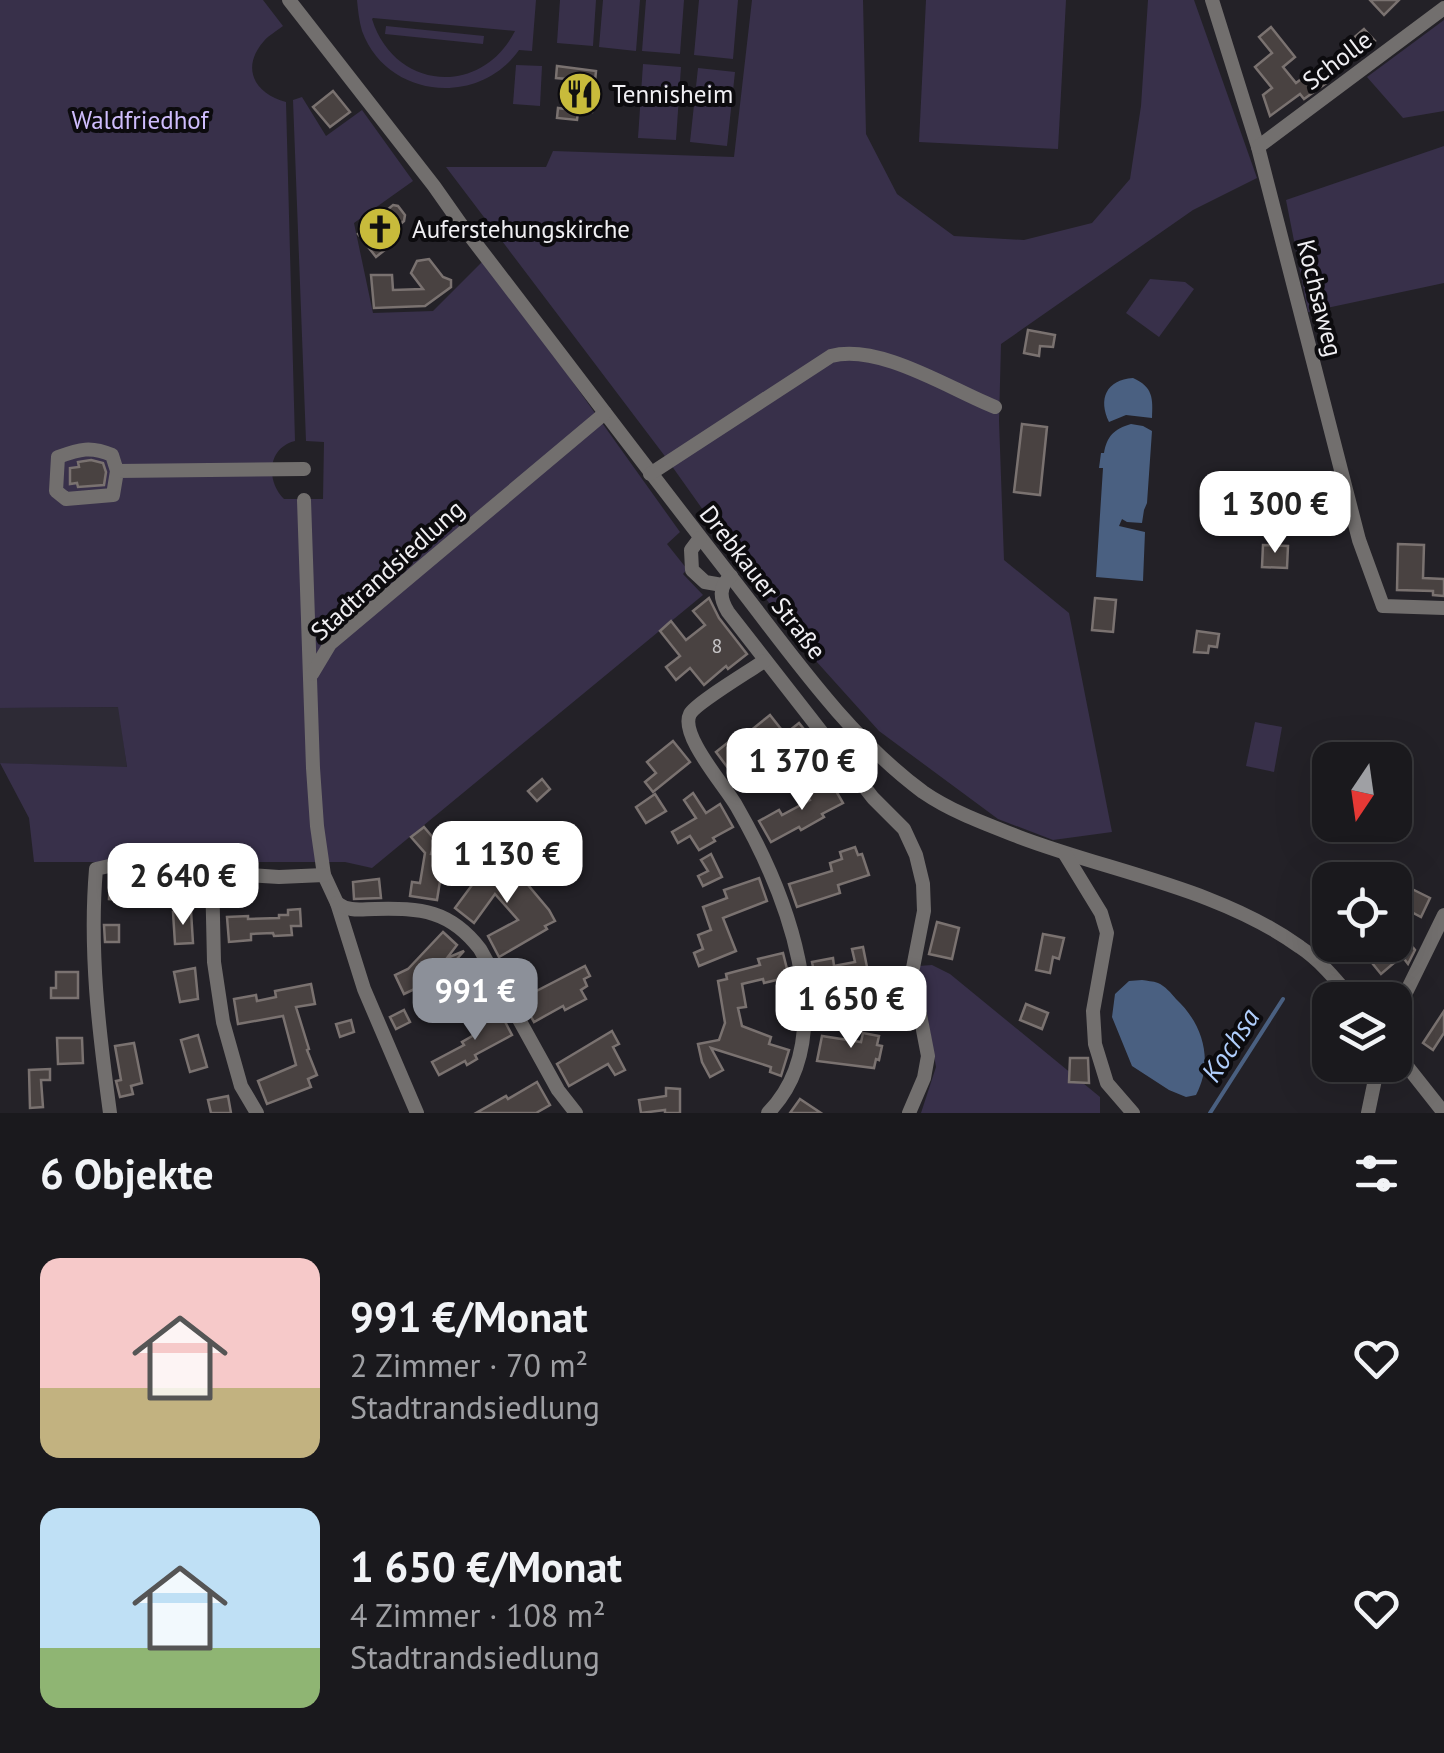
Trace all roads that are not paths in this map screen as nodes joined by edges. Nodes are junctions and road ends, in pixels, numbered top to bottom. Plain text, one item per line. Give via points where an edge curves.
1 (289, 0) edge
2 (1212, 0) edge
3 (1444, 8) edge
4 (1258, 147) junction
5 (995, 407) dead end
6 (605, 413) junction
7 (304, 468) dead end
8 (117, 470) junction
9 (650, 474) junction
10 (304, 500) dead end
11 (700, 538) junction
12 (726, 581) junction
13 (1444, 608) edge
14 (764, 661) junction
15 (310, 679) junction
16 (1065, 854) junction
17 (212, 873) junction
18 (324, 874) junction
19 (337, 903) junction
20 (1444, 915) edge
21 (1338, 982) edge
22 (1411, 982) edge
23 (1412, 1072) edge
24 (1374, 1082) edge
25 (110, 1113) edge
26 (258, 1113) edge
27 (417, 1113) edge
28 (576, 1113) edge
29 (768, 1113) edge
30 (909, 1113) edge
31 (1133, 1113) edge
32 (1368, 1113) edge
33 (1444, 1113) edge

1 - 6 street, Drebkauer Straße
2 - 4 street, Kochsaweg
3 - 4 street, Scholle
4 - 13 street, Kochsaweg via 1359,540 1383,606
5 - 9 street via 909,367 844,353
6 - 9 street, Drebkauer Straße
6 - 15 street, Stadtrandsiedlung via 330,644
7 - 8 street
8 - 8 street via 112,455 96,448 58,456 56,491 66,499 114,495
9 - 11 street, Drebkauer Straße
10 - 15 street
11 - 12 street, Drebkauer Straße
11 - 12 street via 691,550 692,570 705,582
12 - 14 street via 722,603
12 - 16 street, Drebkauer Straße via 875,752 925,793
14 - 29 street via 704,701 688,728 765,862 802,982 804,1041
14 - 30 street via 904,829 916,855 924,911 912,973 928,1056
15 - 18 street, Stadtrandsiedlung
16 - 21 street, Drebkauer Straße via 1198,895 1262,924 1301,947
16 - 31 street via 1107,933 1094,1044 1107,1084
17 - 18 street
17 - 25 street via 96,869 94,962
17 - 26 street via 223,1022 242,1086
18 - 19 street, Stadtrandsiedlung
19 - 27 street, Stadtrandsiedlung via 364,989
19 - 28 street via 348,910 433,912 467,932
20 - 22 street
23 - 33 street
24 - 32 street

